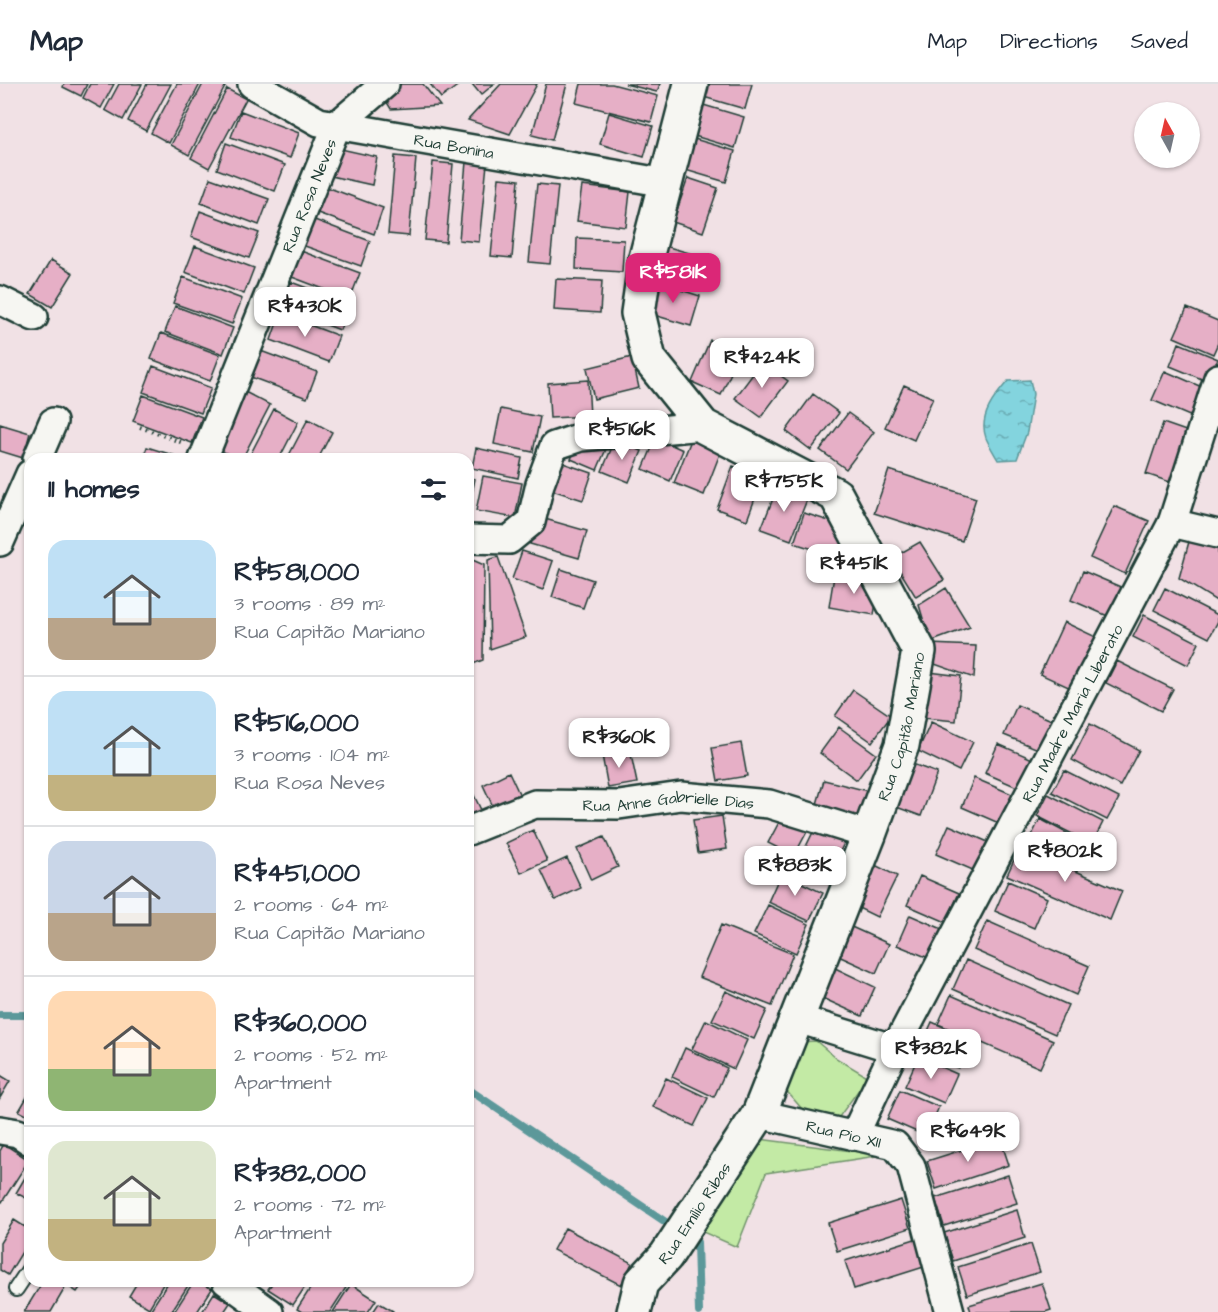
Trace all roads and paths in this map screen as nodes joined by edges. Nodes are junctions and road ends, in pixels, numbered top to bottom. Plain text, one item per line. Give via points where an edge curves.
1 (252, 84) edge
2 (385, 84) edge
3 (691, 84) edge
4 (337, 125) junction
5 (666, 183) junction
6 (0, 300) edge
7 (34, 318) dead end
8 (1218, 378) edge
9 (53, 422) dead end
10 (703, 426) junction
11 (140, 427) dead end
12 (40, 453) edge
13 (197, 453) edge
14 (205, 453) edge
15 (24, 488) edge
16 (1172, 523) junction
17 (1218, 534) edge
18 (474, 539) edge
19 (0, 542) edge
20 (474, 829) edge
21 (869, 834) junction
22 (795, 1018) junction
23 (895, 1049) junction
24 (759, 1114) junction
25 (0, 1130) edge
26 (854, 1136) junction
27 (24, 1137) edge
28 (24, 1277) edge
29 (234, 1287) edge
30 (16, 1288) dead end
31 (269, 1312) edge
32 (634, 1312) edge
33 (950, 1312) edge

1 - 4 street, Rua Bonina via 319,122
2 - 4 street, Rua Rosa Neves
3 - 5 street, Rua Capitão Mariano
4 - 5 street, Rua Bonina
4 - 14 street, Rua Rosa Neves
5 - 10 street, Rua Capitão Mariano via 646,258 638,313 649,358
6 - 7 street
8 - 16 street, Rua Madre Maria Liberato
9 - 12 street
10 - 18 street via 581,437 554,446 531,522 509,540
10 - 21 street, Rua Capitão Mariano via 836,495 920,651 902,745
11 - 13 path
15 - 19 street
16 - 17 street
16 - 23 street, Rua Madre Maria Liberato
20 - 21 street, Rua Anne Gabrielle Dias via 535,804 619,805 681,796 769,804
21 - 22 street, Rua Capitão Mariano
22 - 23 street
22 - 24 street, Rua Capitão Mariano
23 - 26 street, Rua Madre Maria Liberato
24 - 26 street, Rua Pio XII
24 - 32 street, Rua Emílio Ribas via 666,1256 641,1283
25 - 27 street
26 - 33 street, Rua Pio XII via 896,1145 911,1166
28 - 30 lane
29 - 31 street

